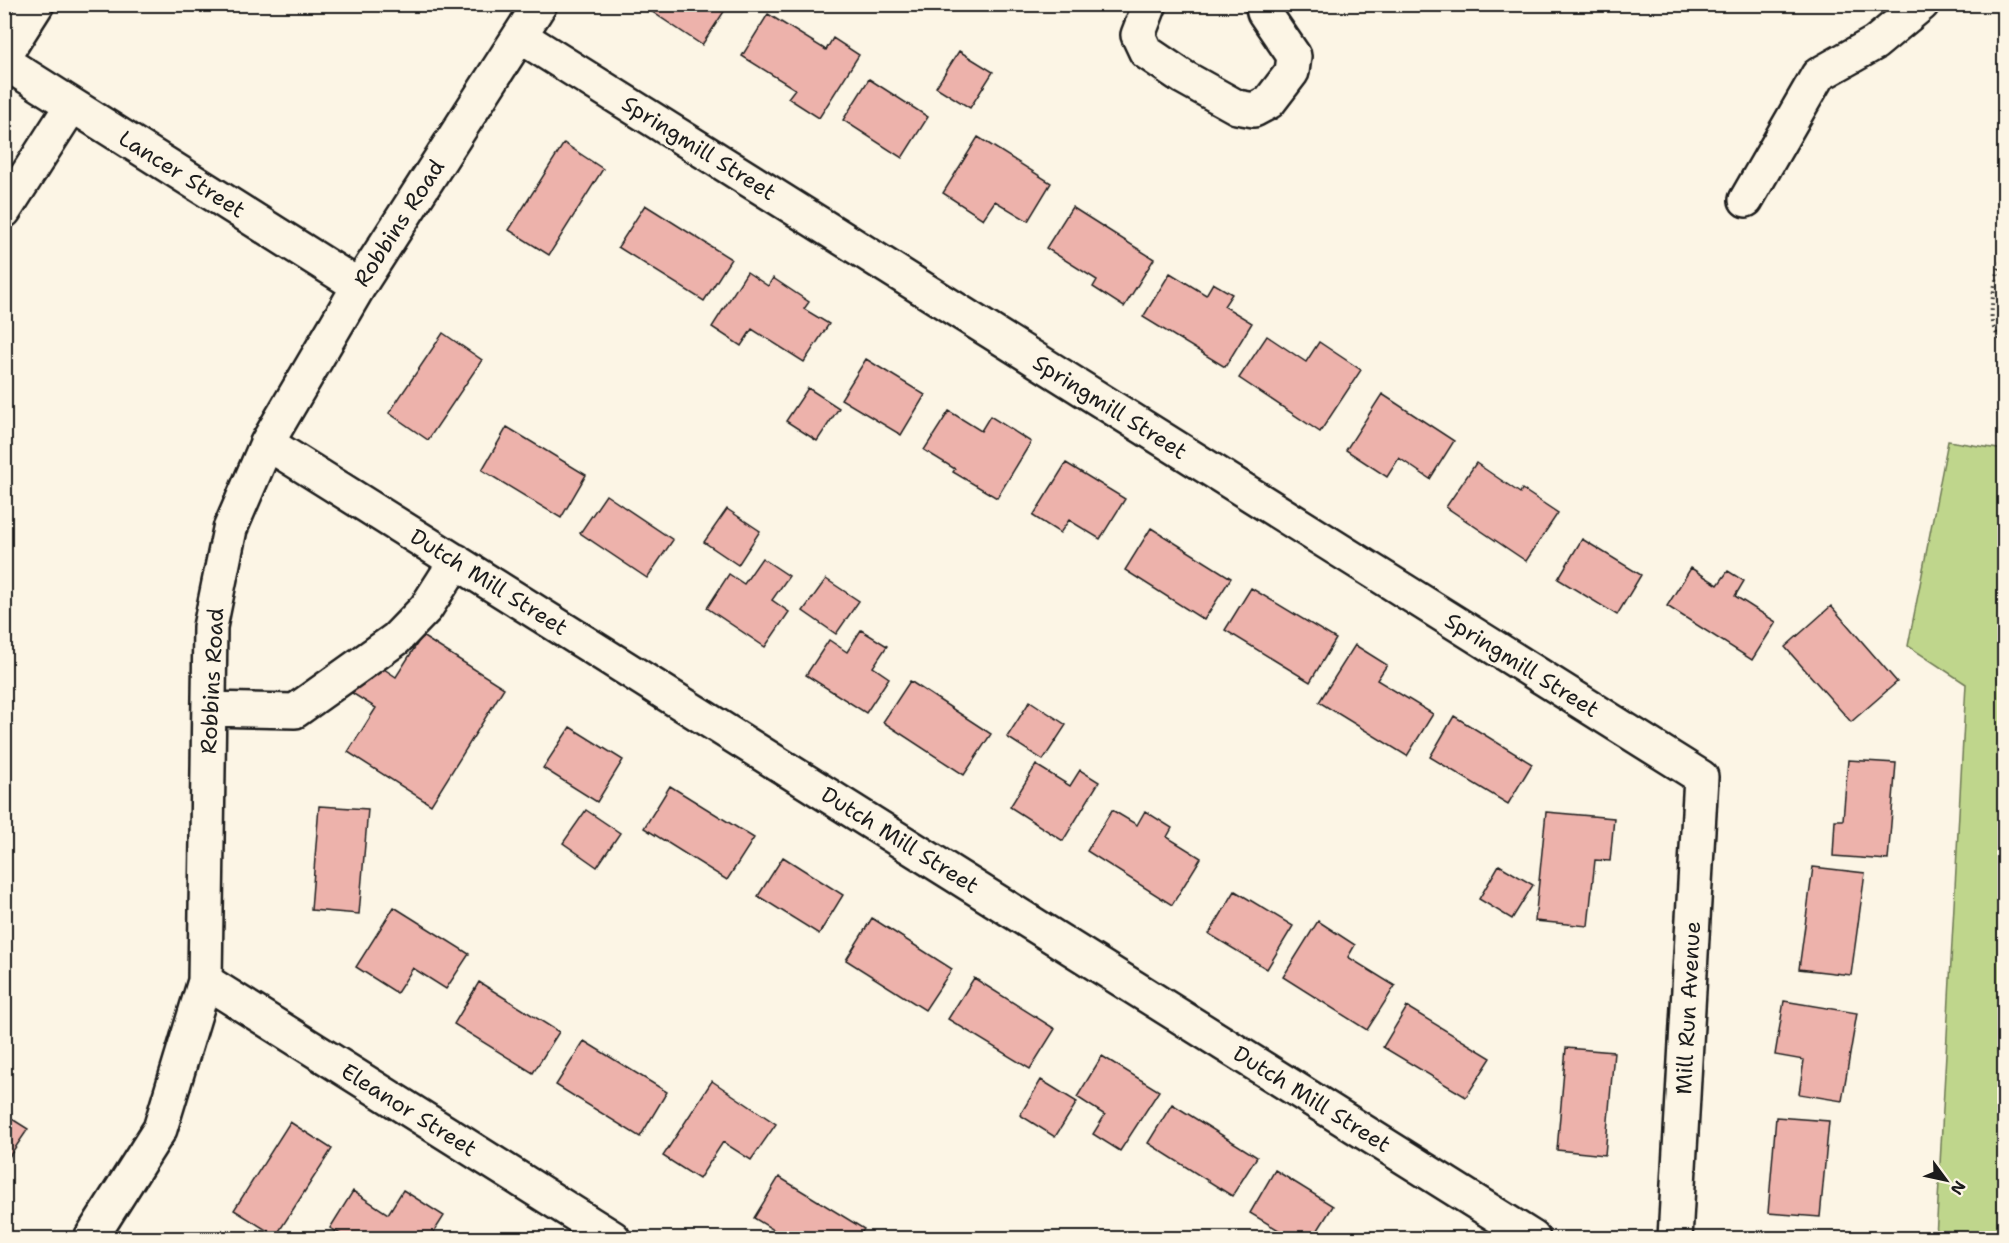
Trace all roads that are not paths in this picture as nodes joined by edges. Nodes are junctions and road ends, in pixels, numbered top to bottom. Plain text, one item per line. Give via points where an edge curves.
1 (37, 4) edge
2 (540, 4) edge
3 (1150, 4) edge
4 (1262, 4) edge
5 (1922, 4) edge
6 (520, 36) junction
7 (4, 56) edge
8 (4, 62) edge
9 (72, 105) junction
10 (1746, 200) dead end
11 (4, 211) edge
12 (359, 286) junction
13 (267, 443) junction
14 (456, 561) junction
15 (209, 709) junction
16 (1701, 777) joint
17 (205, 981) junction
18 (91, 1239) edge
19 (613, 1239) edge
20 (1533, 1239) edge
21 (1675, 1239) edge

1 - 7 street
2 - 6 street, Robbins Road
3 - 4 street via 1138,35 1146,52 1237,107 1254,110 1269,102 1292,72 1294,56
5 - 10 street via 1875,43 1818,75
6 - 12 street, Robbins Road
6 - 16 street, Springmill Street
8 - 9 street, Lancer Street
9 - 11 street
9 - 12 street, Lancer Street
12 - 13 street, Robbins Road
13 - 14 street, Dutch Mill Street
13 - 15 street, Robbins Road via 230,529 210,627
14 - 15 street via 426,608 396,639 295,711
14 - 20 street, Dutch Mill Street
15 - 17 street, Robbins Road
16 - 21 street, Mill Run Avenue
17 - 18 street, Robbins Road via 160,1130
17 - 19 street, Eleanor Street

